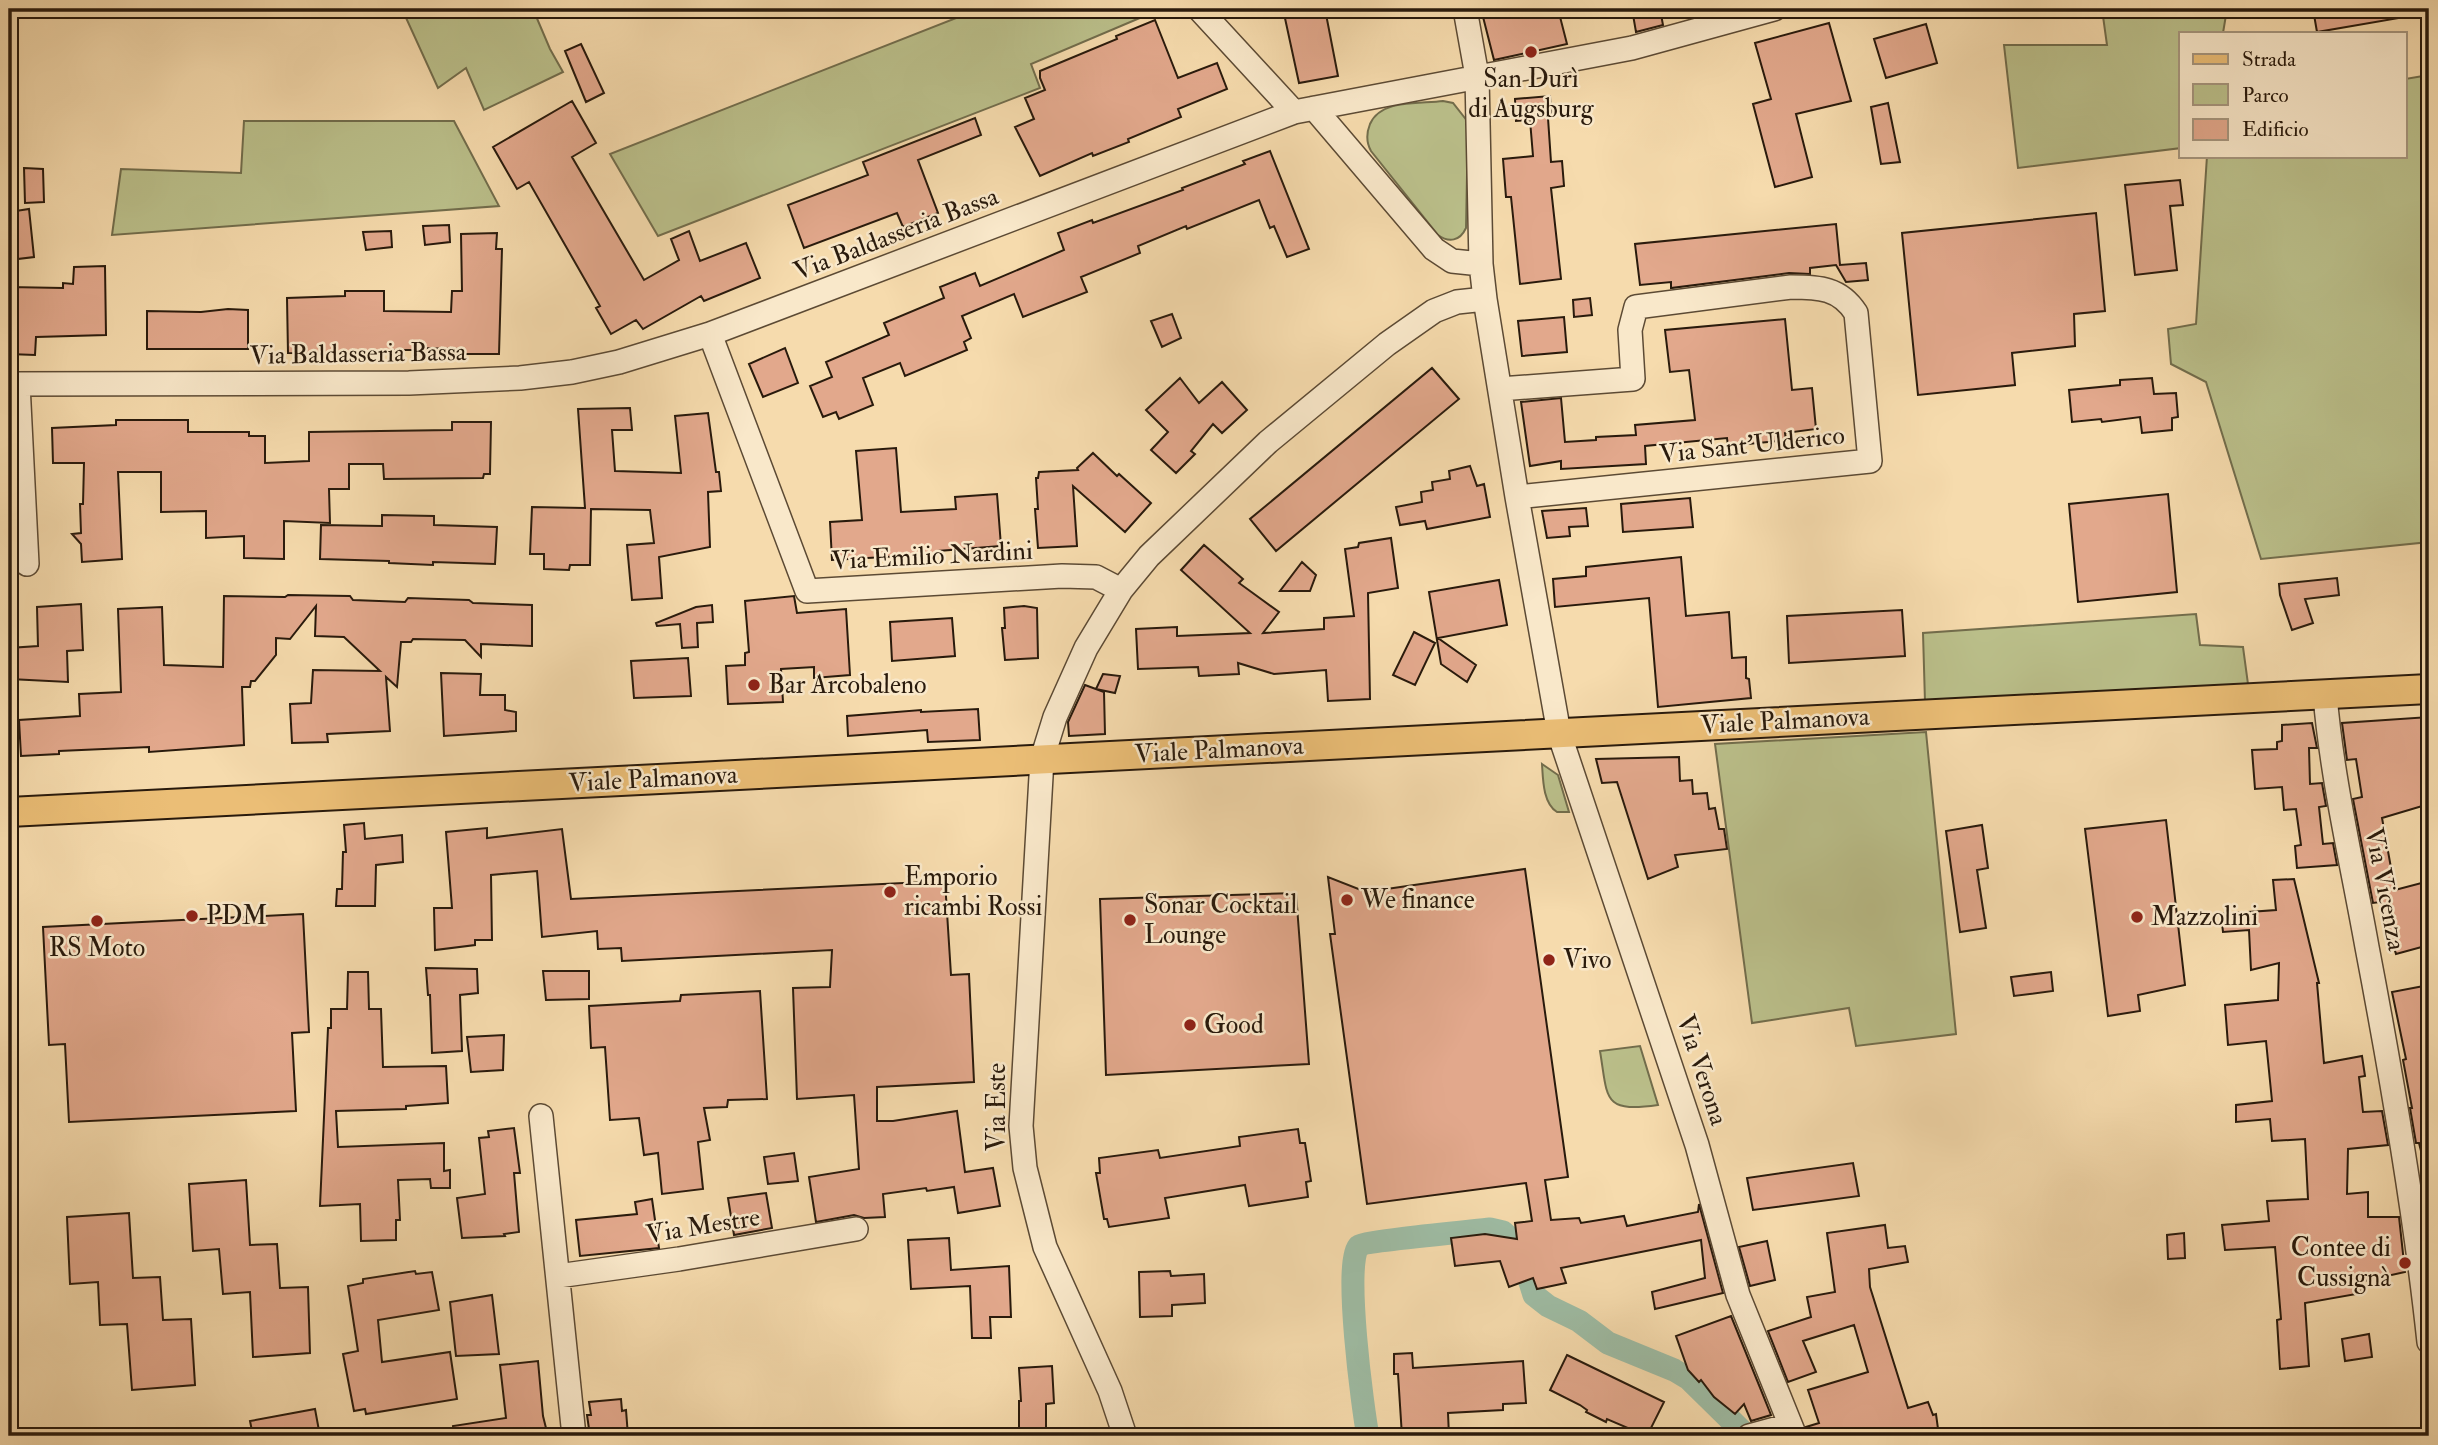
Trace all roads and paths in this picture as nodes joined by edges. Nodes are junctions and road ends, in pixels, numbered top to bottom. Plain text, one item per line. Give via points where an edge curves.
1 (1199, 9) edge
2 (1465, 9) edge
3 (1774, 9) edge
4 (1477, 76) junction
5 (1304, 110) junction
6 (1481, 264) junction
7 (1485, 299) junction
8 (710, 334) junction
9 (13, 384) edge
10 (1500, 389) junction
11 (1517, 498) junction
12 (27, 564) dead end
13 (1121, 590) junction
14 (2429, 690) edge
15 (2325, 695) junction
16 (1559, 733) junction
17 (1042, 759) junction
18 (9, 812) edge
19 (541, 1116) dead end
20 (856, 1229) dead end
21 (558, 1276) junction
22 (2427, 1291) edge
23 (2429, 1342) edge
24 (1793, 1431) edge
25 (1755, 1435) edge
26 (574, 1436) edge
27 (1125, 1436) edge

1 - 5 street
2 - 4 street
3 - 4 street, Via Baldasseria Bassa via 1632,48
4 - 5 street, Via Baldasseria Bassa
4 - 6 street
5 - 6 street via 1434,249 1452,261
5 - 8 street, Via Baldasseria Bassa
6 - 7 street
7 - 10 street
7 - 13 street via 1434,310 1377,352 1247,460 1149,556
8 - 9 street, Via Baldasseria Bassa via 619,362 520,378 395,383
8 - 13 street, Via Emilio Nardini via 807,591 1062,576 1096,577
9 - 12 street, Via Baldasseria Bassa
10 - 11 street
10 - 11 street, Via Sant'Ulderico via 1633,379 1630,330 1636,307 1815,287 1835,291 1856,313 1870,461
11 - 16 street
13 - 17 street via 1072,676
14 - 15 main road, Viale Palmanova
15 - 16 main road, Viale Palmanova
15 - 22 street, Via Vicenza
16 - 17 main road, Viale Palmanova
16 - 24 street, Via Verona via 1697,1145 1738,1295
17 - 18 main road, Viale Palmanova
17 - 27 street, Via Este via 1021,1126 1025,1168 1045,1247 1110,1391
19 - 21 street
20 - 21 street, Via Mestre
21 - 26 street
22 - 23 street, Via Vicenza
24 - 25 street, Via Verona

